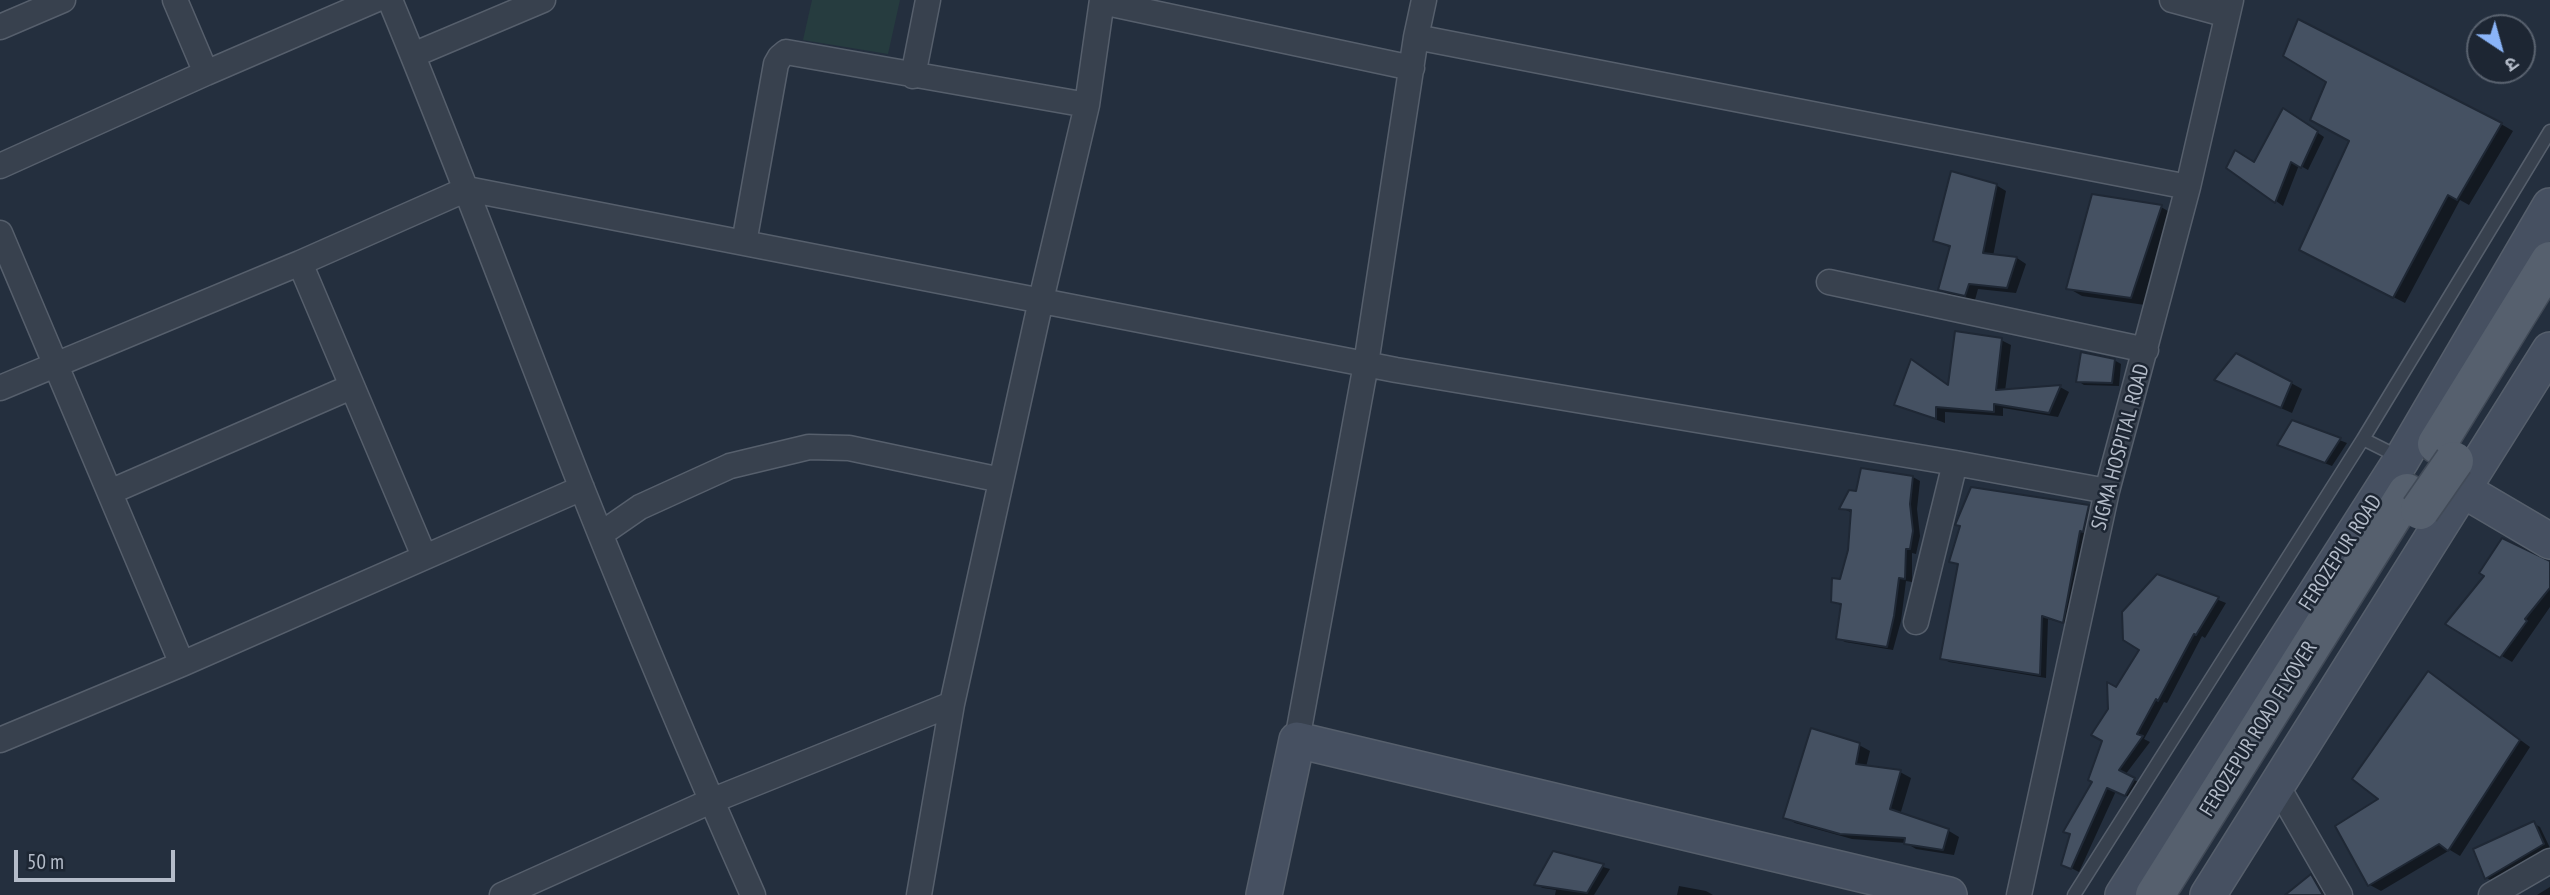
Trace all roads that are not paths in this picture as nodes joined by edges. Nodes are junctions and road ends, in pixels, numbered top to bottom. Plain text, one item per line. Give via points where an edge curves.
1 (63, 0) edge
2 (176, 0) edge
3 (375, 0) edge
4 (390, 0) edge
5 (544, 0) edge
6 (928, 0) edge
7 (1424, 0) edge
8 (2172, 0) edge
9 (1102, 1) edge
10 (2229, 7) edge
11 (0, 27) edge
12 (1416, 37) junction
13 (413, 55) junction
14 (1412, 68) junction
15 (206, 73) junction
16 (913, 76) junction
17 (1087, 105) junction
18 (2550, 131) edge
19 (0, 166) edge
20 (2188, 187) junction
21 (467, 189) junction
22 (2550, 206) edge
23 (0, 233) edge
24 (744, 243) junction
25 (2550, 261) edge
26 (300, 263) junction
27 (1829, 282) dead end
28 (1041, 300) junction
29 (2550, 304) edge
30 (2146, 350) junction
31 (2550, 350) edge
32 (57, 364) junction
33 (1366, 365) junction
34 (351, 387) junction
35 (0, 388) edge
36 (2363, 439) junction
37 (1955, 463) junction
38 (2451, 464) junction
39 (1001, 480) junction
40 (2410, 487) junction
41 (582, 488) junction
42 (2107, 491) junction
43 (110, 492) junction
44 (601, 534) junction
45 (2550, 541) edge
46 (424, 556) junction
47 (1916, 622) dead end
48 (182, 664) junction
49 (951, 704) junction
50 (0, 740) edge
51 (1297, 740) junction
52 (2278, 786) junction
53 (711, 801) junction
54 (2550, 861) edge
55 (502, 895) edge
56 (753, 895) edge
57 (919, 895) edge
58 (1264, 895) edge
59 (1950, 895) edge
60 (2019, 895) edge
61 (2074, 895) edge
62 (2123, 895) edge
63 (2155, 895) edge
64 (2177, 895) edge
65 (2208, 895) edge
66 (2340, 895) edge
67 (2491, 895) edge

1 - 11 street
2 - 15 street
3 - 15 street
4 - 13 street
5 - 13 street
6 - 16 street
7 - 12 street
8 - 10 street
9 - 14 street
9 - 17 street
10 - 20 street, SIGMA HOSPITAL ROAD
12 - 14 street
12 - 20 street
13 - 21 street
14 - 33 street
15 - 19 street
16 - 17 street
16 - 24 street via 793,52 780,57
17 - 28 street
18 - 36 lane
20 - 30 street, SIGMA HOSPITAL ROAD
21 - 24 street
21 - 26 street
21 - 41 street
22 - 40 main road, FEROZEPUR ROAD
23 - 32 street
24 - 28 street
25 - 38 main road
26 - 32 street
26 - 34 street
27 - 30 street
28 - 33 street
28 - 39 street
29 - 38 main road
30 - 42 street, SIGMA HOSPITAL ROAD
31 - 38 main road, FEROZEPUR ROAD
32 - 35 street
32 - 43 street
33 - 37 street
33 - 51 street
34 - 43 street
34 - 46 street
36 - 40 lane
36 - 61 lane
37 - 42 street
37 - 47 street
38 - 40 main road, FEROZEPUR ROAD, bridge
38 - 45 main road
38 - 52 main road, FEROZEPUR ROAD
39 - 44 street via 849,448 809,447 730,466 640,507
39 - 49 street
40 - 62 main road, FEROZEPUR ROAD
40 - 63 main road, FEROZEPUR ROAD FLYOVER
40 - 64 main road, FEROZEPUR ROAD FLYOVER
41 - 44 street
41 - 46 street
42 - 60 street, SIGMA HOSPITAL ROAD
43 - 48 street
44 - 53 street
46 - 48 street
48 - 50 street
49 - 53 street
49 - 57 street
51 - 58 main road
51 - 59 main road
52 - 65 main road, FEROZEPUR ROAD
52 - 66 street
53 - 55 street
53 - 56 street
54 - 67 street

